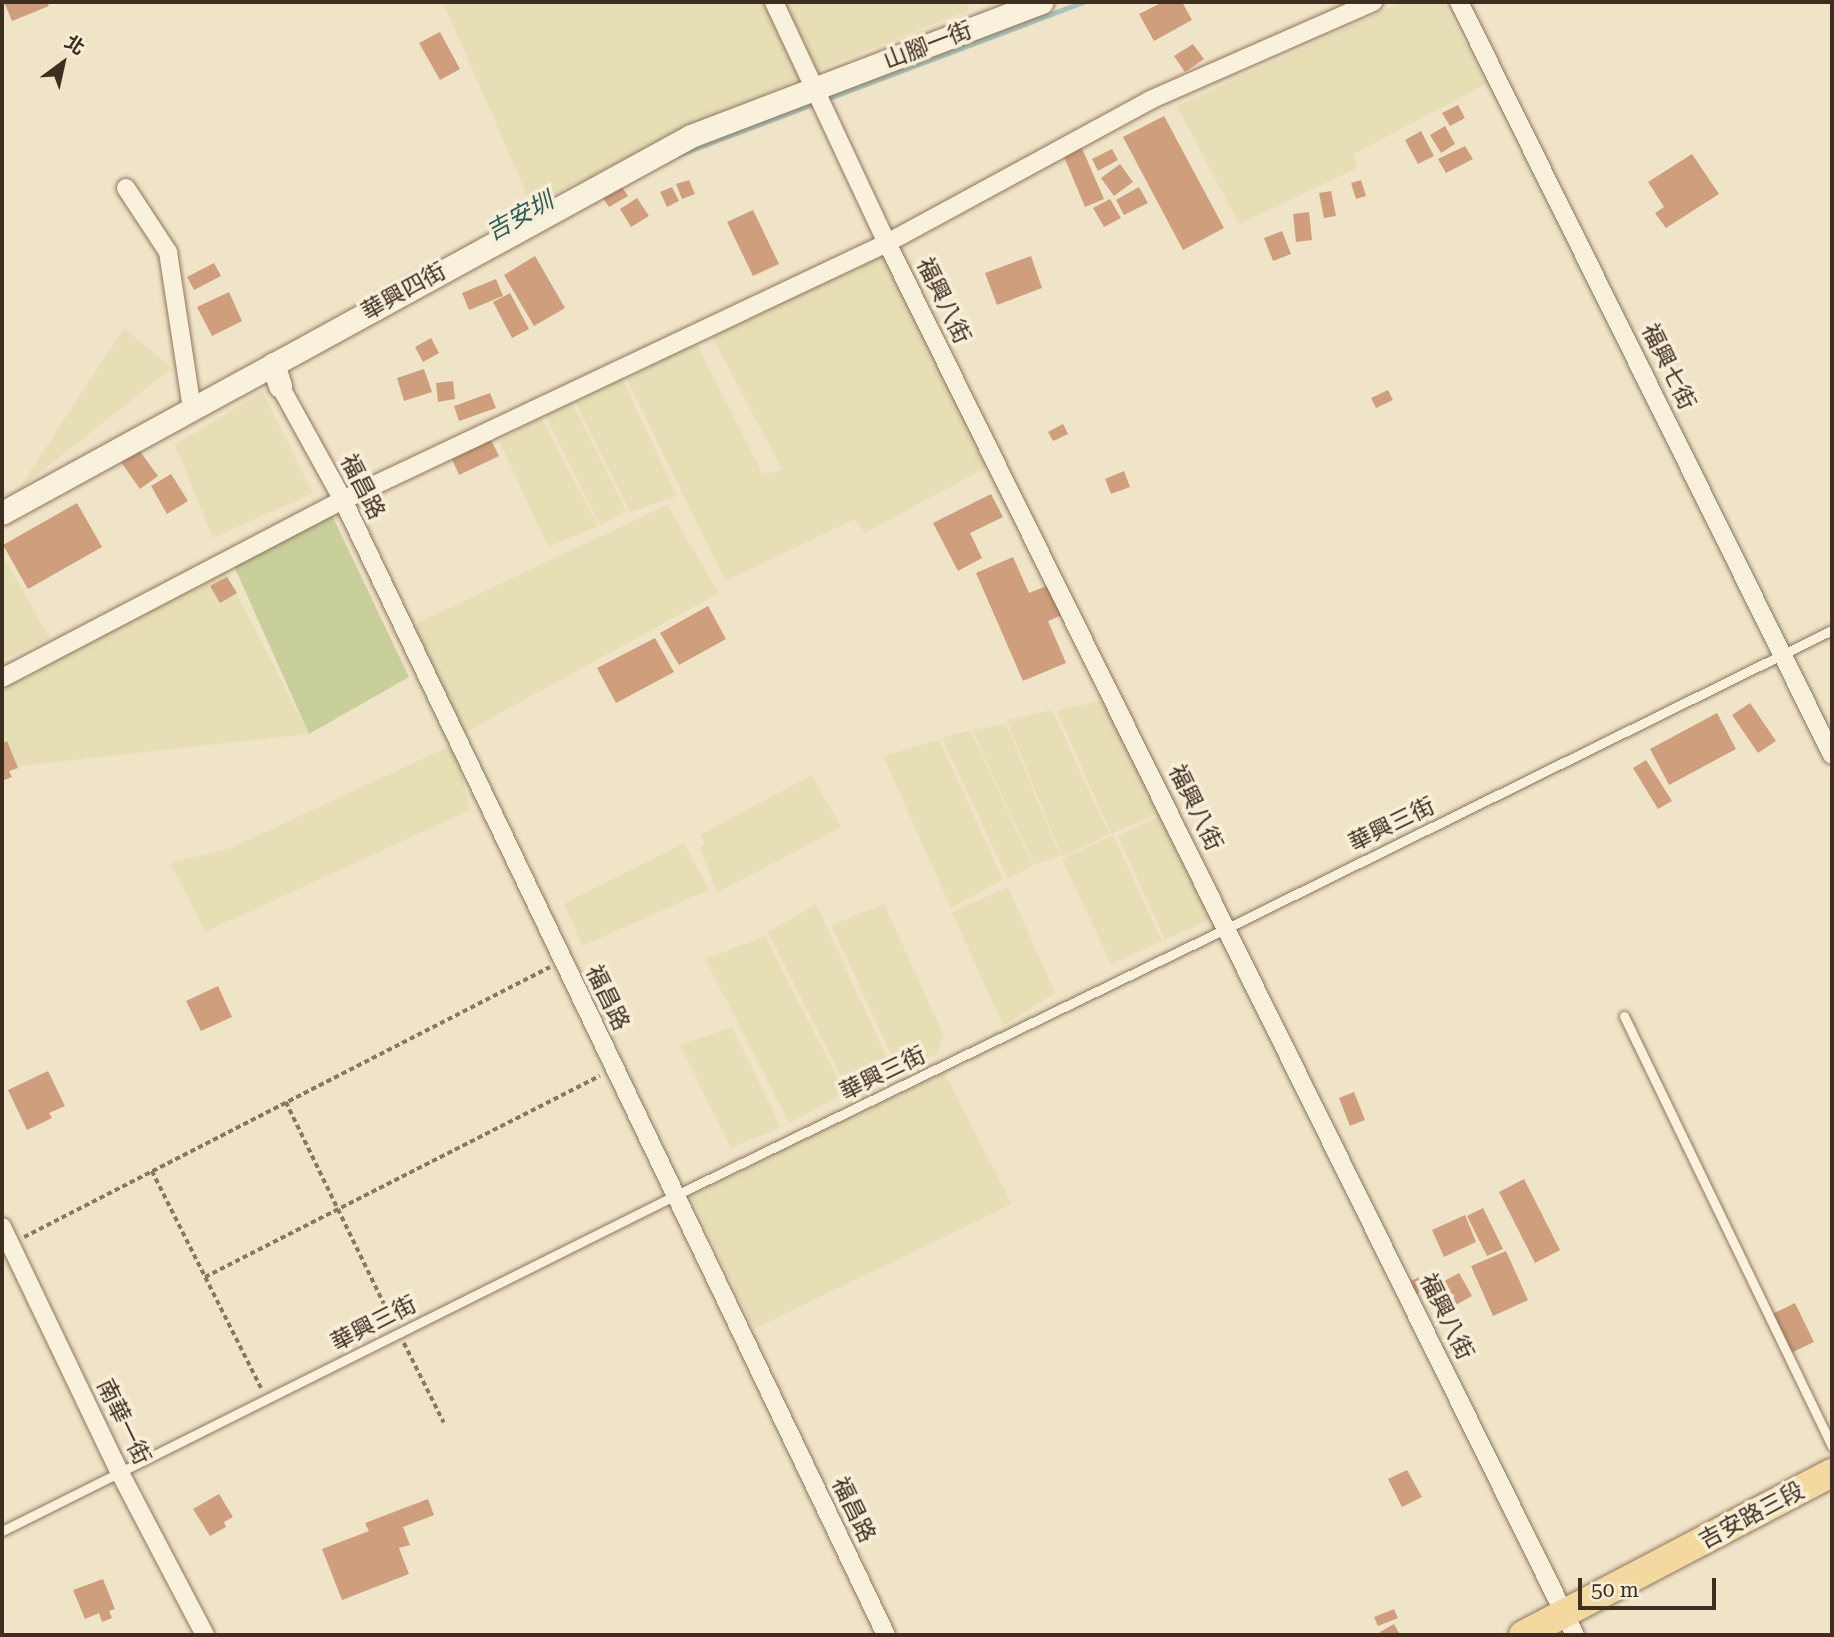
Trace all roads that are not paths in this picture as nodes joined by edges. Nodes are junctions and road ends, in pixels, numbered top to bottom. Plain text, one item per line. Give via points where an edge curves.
1 (774, 2) edge
2 (1041, 2) edge
3 (1373, 2) edge
4 (1459, 2) edge
5 (819, 99) junction
6 (126, 188) dead end
7 (887, 243) junction
8 (276, 373) junction
9 (192, 408) junction
10 (343, 500) junction
11 (2, 513) edge
12 (1832, 630) edge
13 (1782, 654) junction
14 (2, 678) edge
15 (1832, 755) edge
16 (1227, 928) junction
17 (1624, 1016) dead end
18 (676, 1195) junction
19 (2, 1227) edge
20 (1832, 1446) edge
21 (120, 1473) junction
22 (1832, 1473) edge
23 (1832, 1494) edge
24 (2, 1531) edge
25 (1569, 1629) edge
26 (205, 1635) edge
27 (886, 1635) edge
28 (1523, 1635) edge

1 - 5 street, 福興八街
2 - 5 street, 山腳一街
3 - 7 street via 1150,100
4 - 13 street, 福興七街
5 - 7 street, 福興八街
5 - 8 street, 華興四街 via 691,136
6 - 9 street via 168,252
7 - 10 street
7 - 16 street, 福興八街
8 - 9 street, 華興四街
8 - 10 street, 福昌路
9 - 11 street, 華興四街
10 - 14 street
10 - 18 street, 福昌路
12 - 13 lane, 華興三街
13 - 15 street, 福興七街
13 - 16 lane, 華興三街
16 - 18 lane, 華興三街
16 - 25 street, 福興八街
17 - 20 lane
18 - 21 lane, 華興三街
18 - 27 street, 福昌路
19 - 21 street, 南華一街
21 - 24 lane, 華興三街
21 - 26 street, 南華一街
22 - 25 main road, 吉安路三段
23 - 25 main road, 吉安路三段
25 - 28 main road, 吉安路三段

